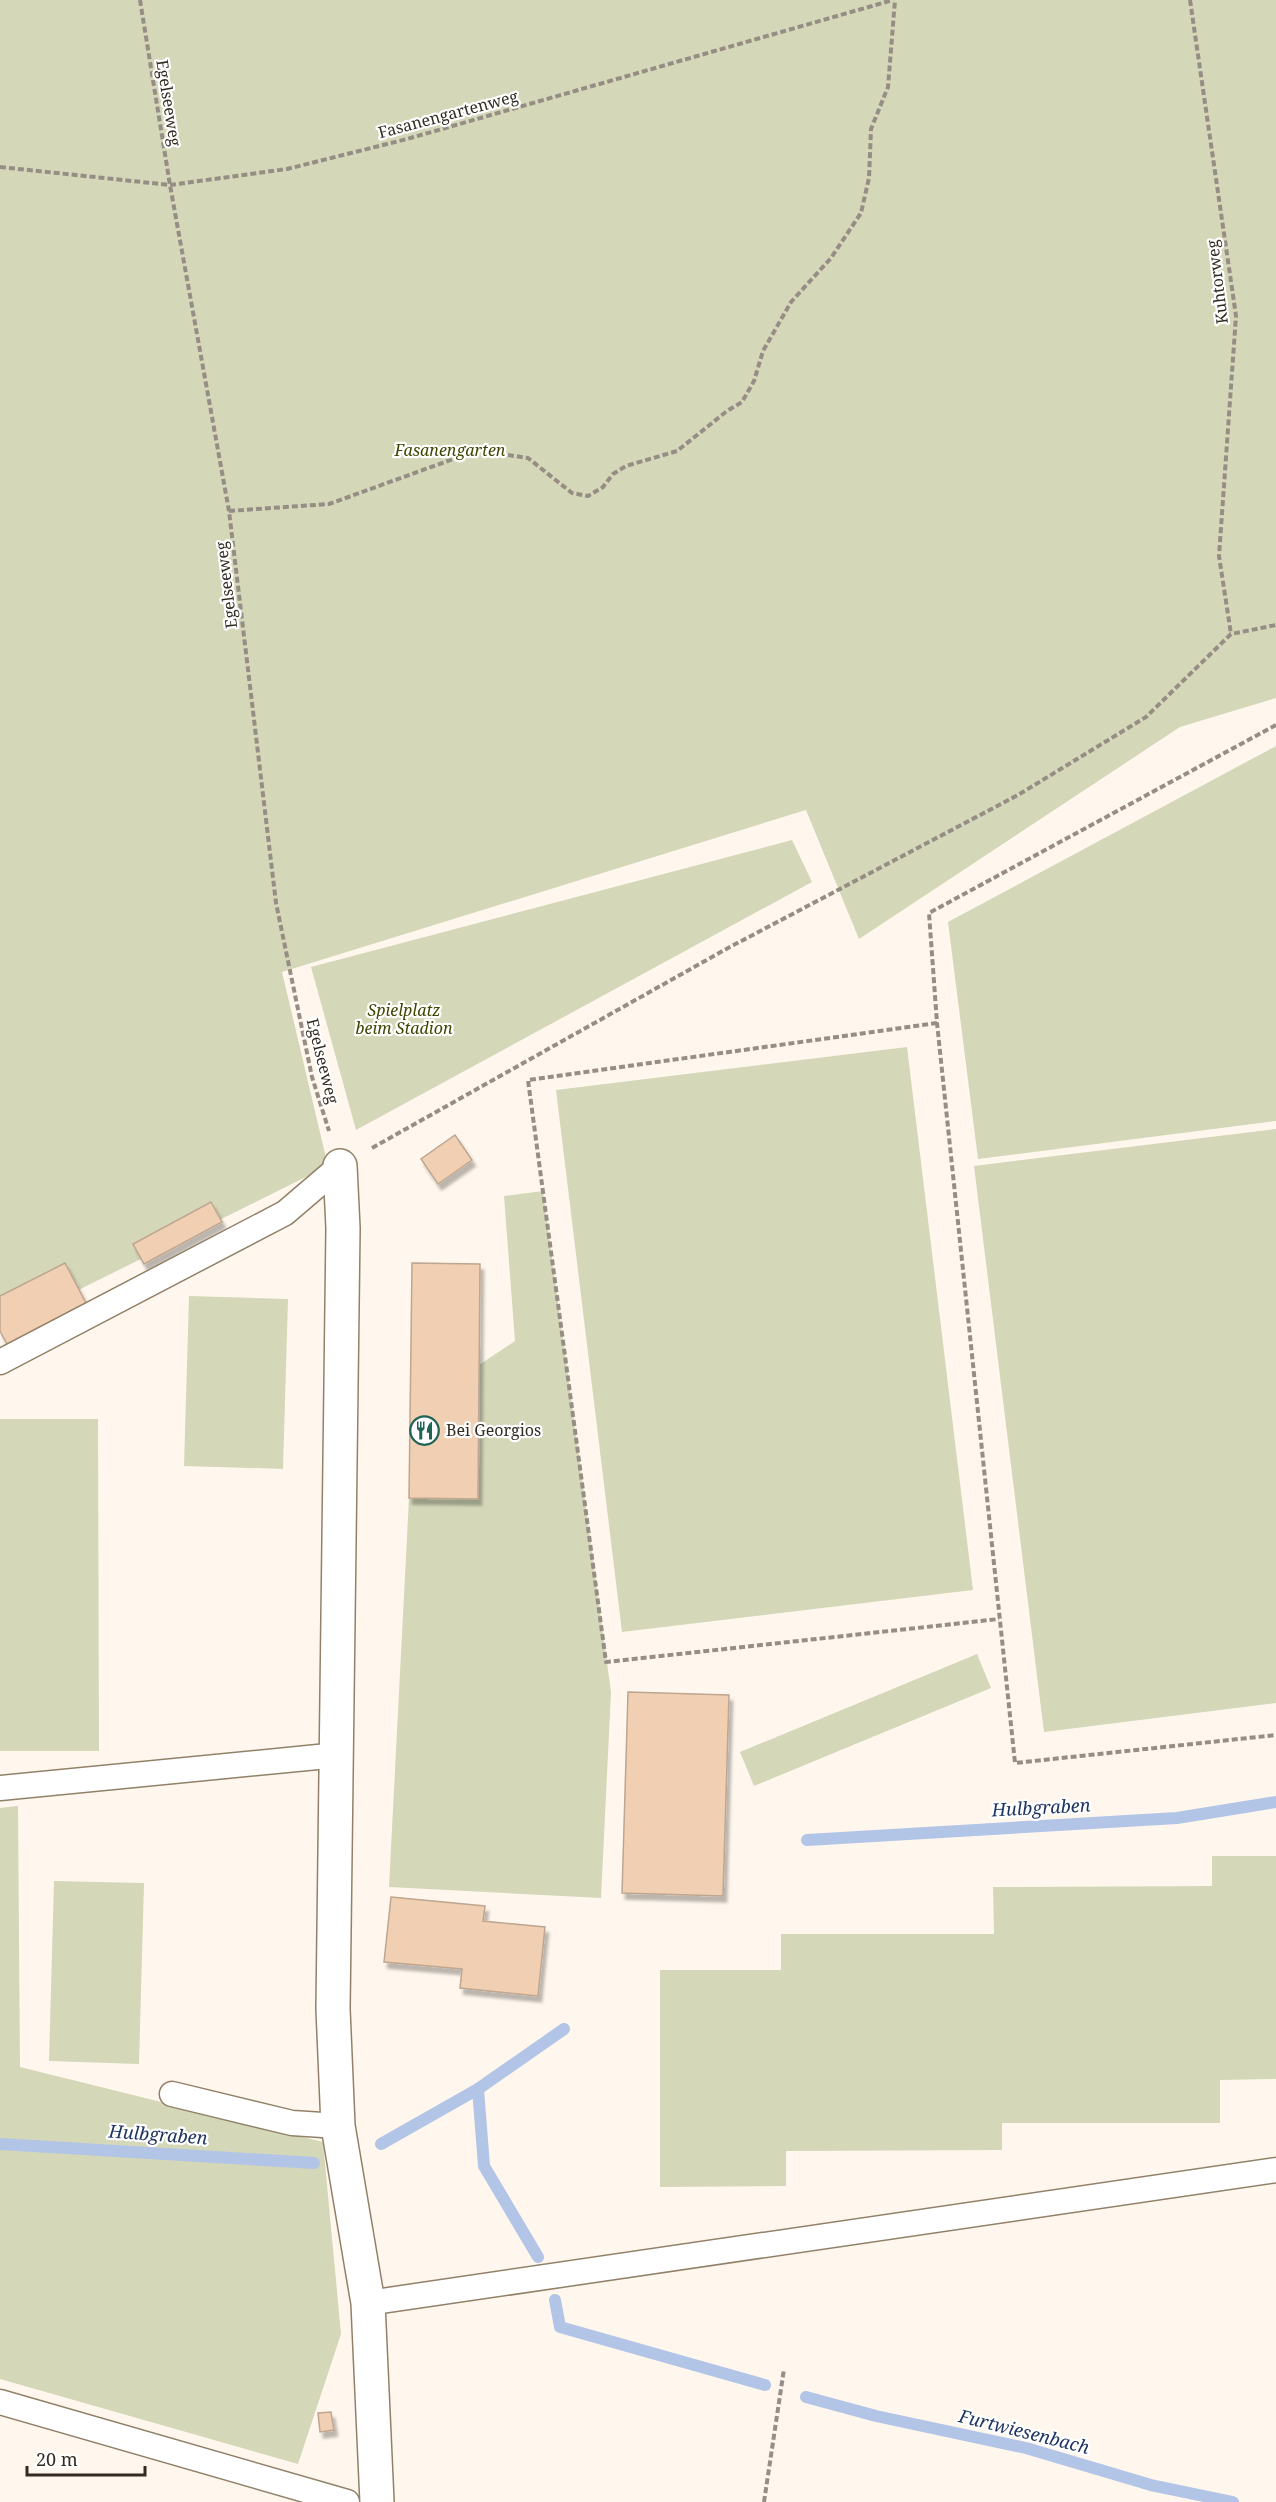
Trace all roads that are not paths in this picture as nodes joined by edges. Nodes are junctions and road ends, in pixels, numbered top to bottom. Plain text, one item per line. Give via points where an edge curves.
1 (340, 1166) joint
2 (0, 1362) edge
3 (338, 1755) junction
4 (0, 1788) edge
5 (172, 2094) dead end
6 (339, 2126) junction
7 (1276, 2170) edge
8 (368, 2303) junction
9 (0, 2402) edge
10 (347, 2502) edge
11 (377, 2502) edge

1 - 2 lane via 285,1213
1 - 3 street via 343,1228
3 - 4 lane
3 - 6 street via 333,2009
5 - 6 lane via 292,2123
6 - 8 street
7 - 8 lane
8 - 11 street
9 - 10 lane

